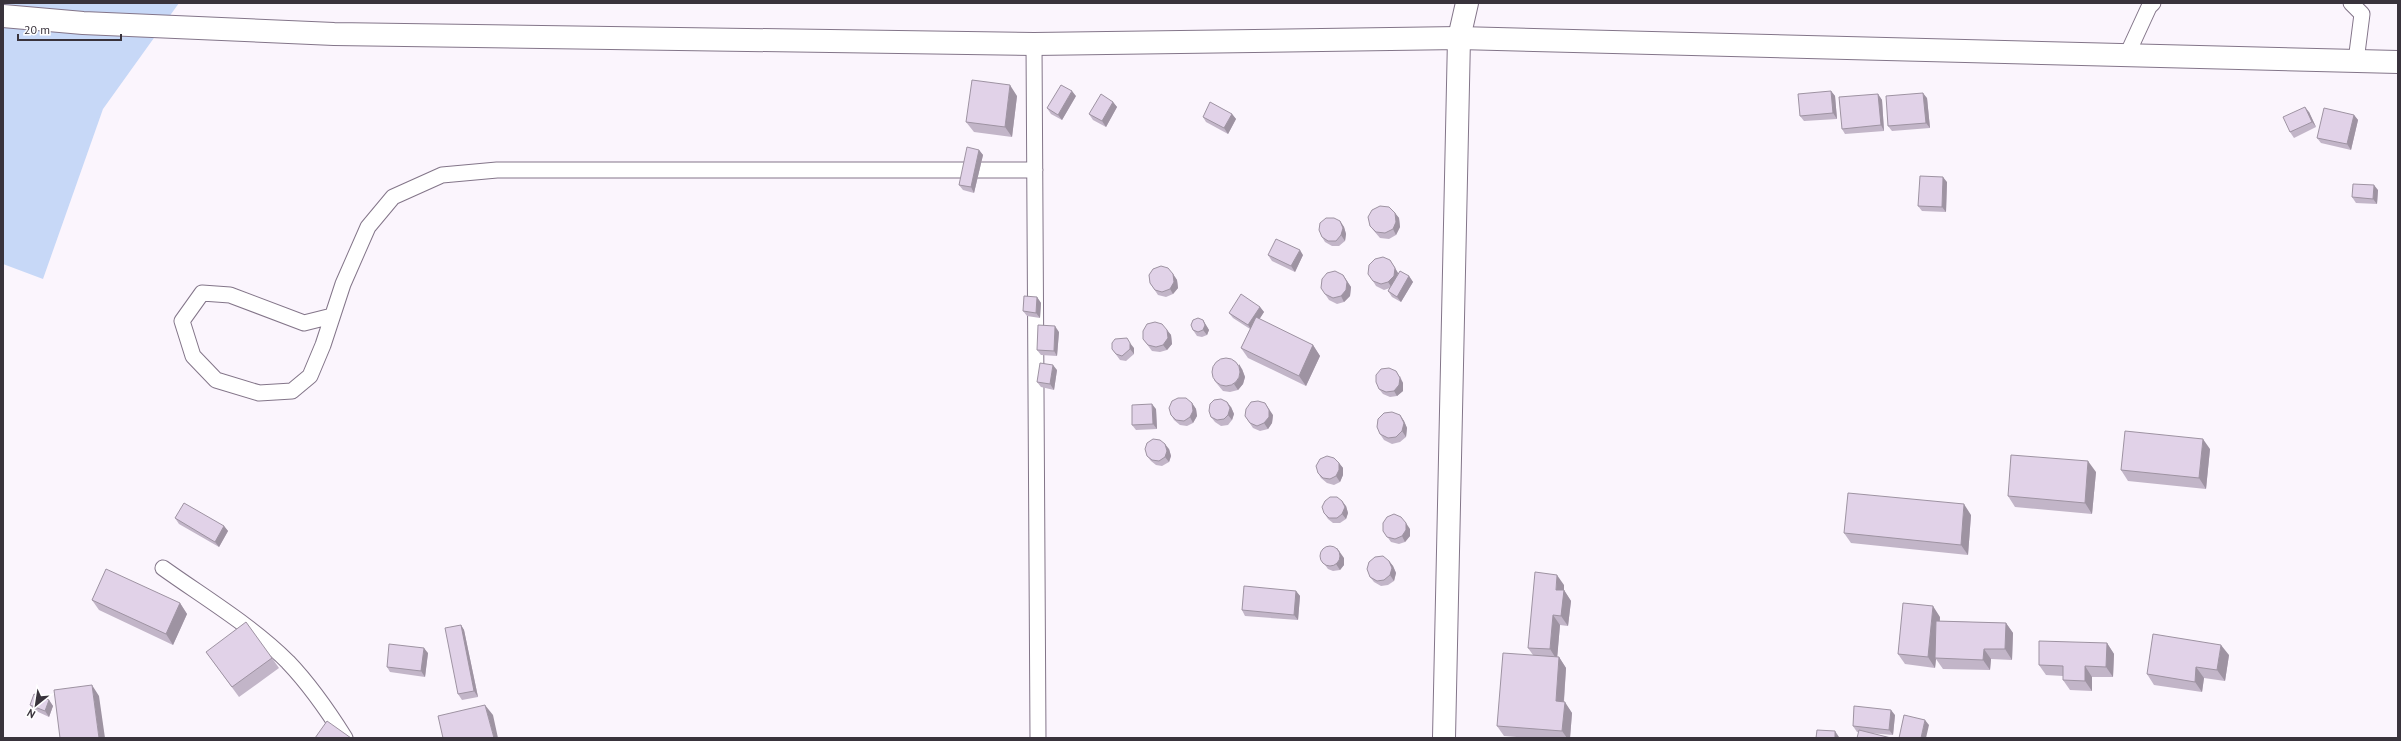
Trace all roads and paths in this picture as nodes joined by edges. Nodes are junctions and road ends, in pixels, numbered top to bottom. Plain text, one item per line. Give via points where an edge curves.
1 (1467, 3) edge
2 (2153, 3) edge
3 (2351, 3) edge
4 (3, 16) edge
5 (1459, 38) junction
6 (1034, 44) junction
7 (2126, 57) junction
8 (2356, 61) junction
9 (2398, 62) edge
10 (1035, 170) junction
11 (332, 316) junction
12 (163, 568) dead end
13 (345, 738) edge
14 (1038, 738) edge
15 (1444, 738) edge

1 - 5 main road
2 - 7 lane
3 - 8 lane via 2362,14
4 - 6 main road via 83,23 334,34
5 - 6 main road
5 - 7 main road
5 - 15 main road
6 - 10 lane
7 - 8 main road
8 - 9 main road
10 - 11 lane via 497,170 442,175 393,197 368,227
10 - 14 lane
11 - 11 lane via 310,376 292,390 259,393 216,380 193,356 182,321 202,293 230,295 304,324
12 - 13 lane via 253,633 288,662 320,700

